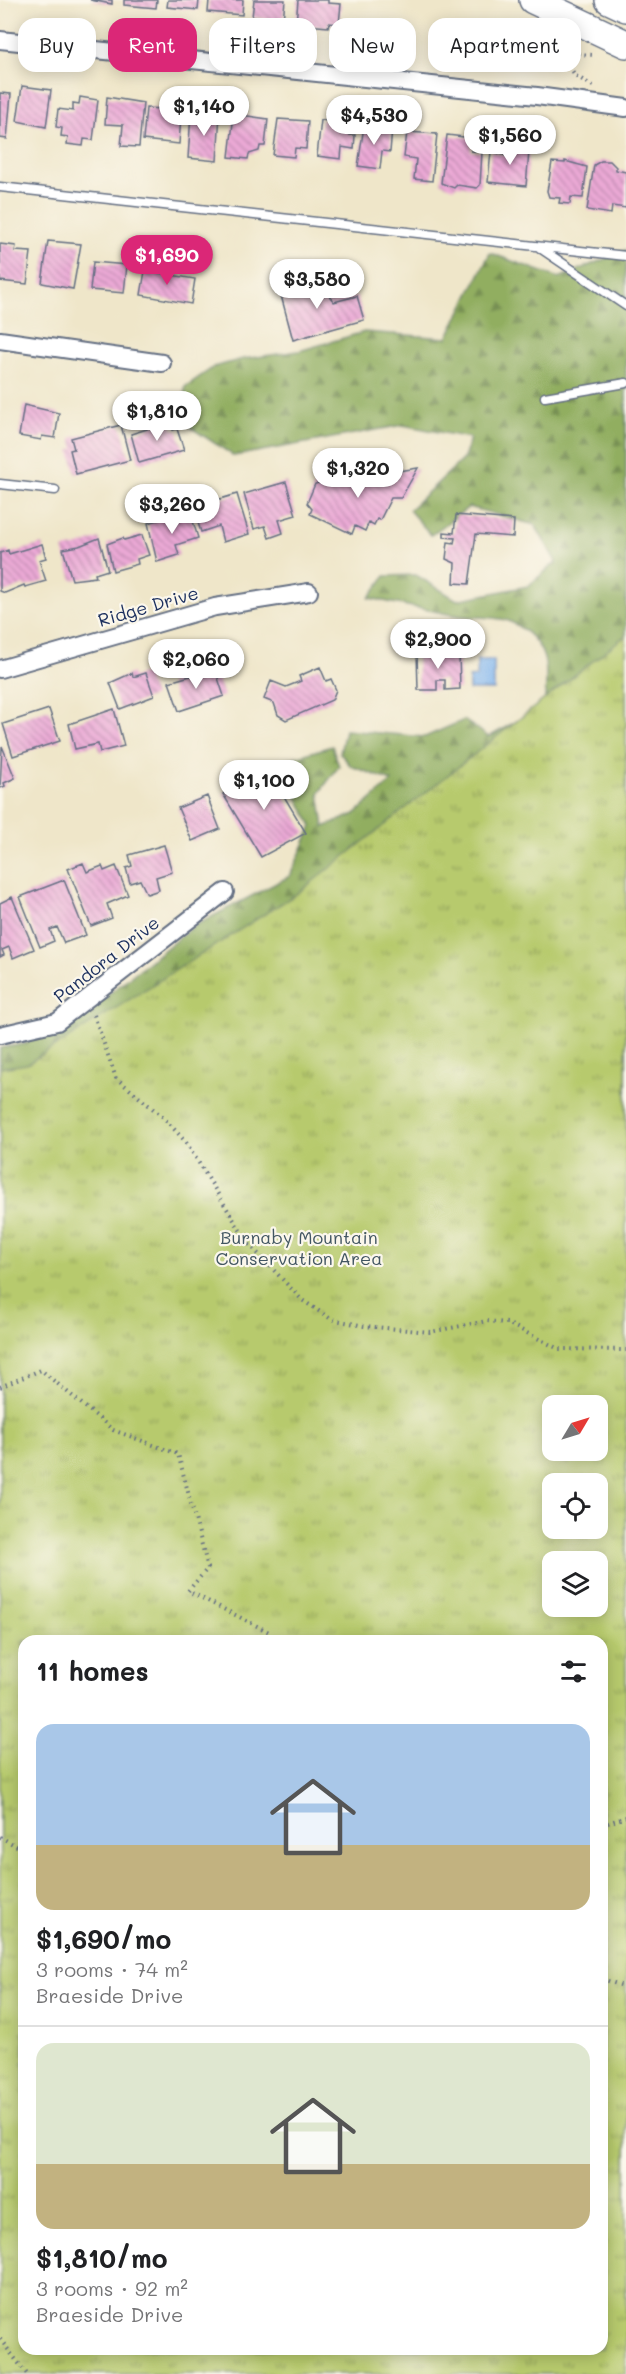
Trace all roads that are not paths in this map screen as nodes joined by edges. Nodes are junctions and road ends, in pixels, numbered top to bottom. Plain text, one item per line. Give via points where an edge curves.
1 (533, 0) edge
2 (609, 0) edge
3 (626, 8) edge
4 (0, 40) edge
5 (625, 44) edge
6 (626, 108) edge
7 (0, 187) edge
8 (540, 248) junction
9 (626, 256) edge
10 (626, 306) edge
11 (0, 340) edge
12 (162, 363) dead end
13 (626, 383) edge
14 (544, 397) dead end
15 (0, 484) edge
16 (56, 490) dead end
17 (309, 592) dead end
18 (0, 669) edge
19 (225, 892) dead end
20 (0, 1035) edge

1 - 5 main road
2 - 3 main road
4 - 6 street
7 - 8 lane
8 - 9 lane
8 - 10 lane
11 - 12 street
13 - 14 lane
15 - 16 lane
17 - 18 street, Ridge Drive via 215,607
19 - 20 street, Pandora Drive via 57,1022

